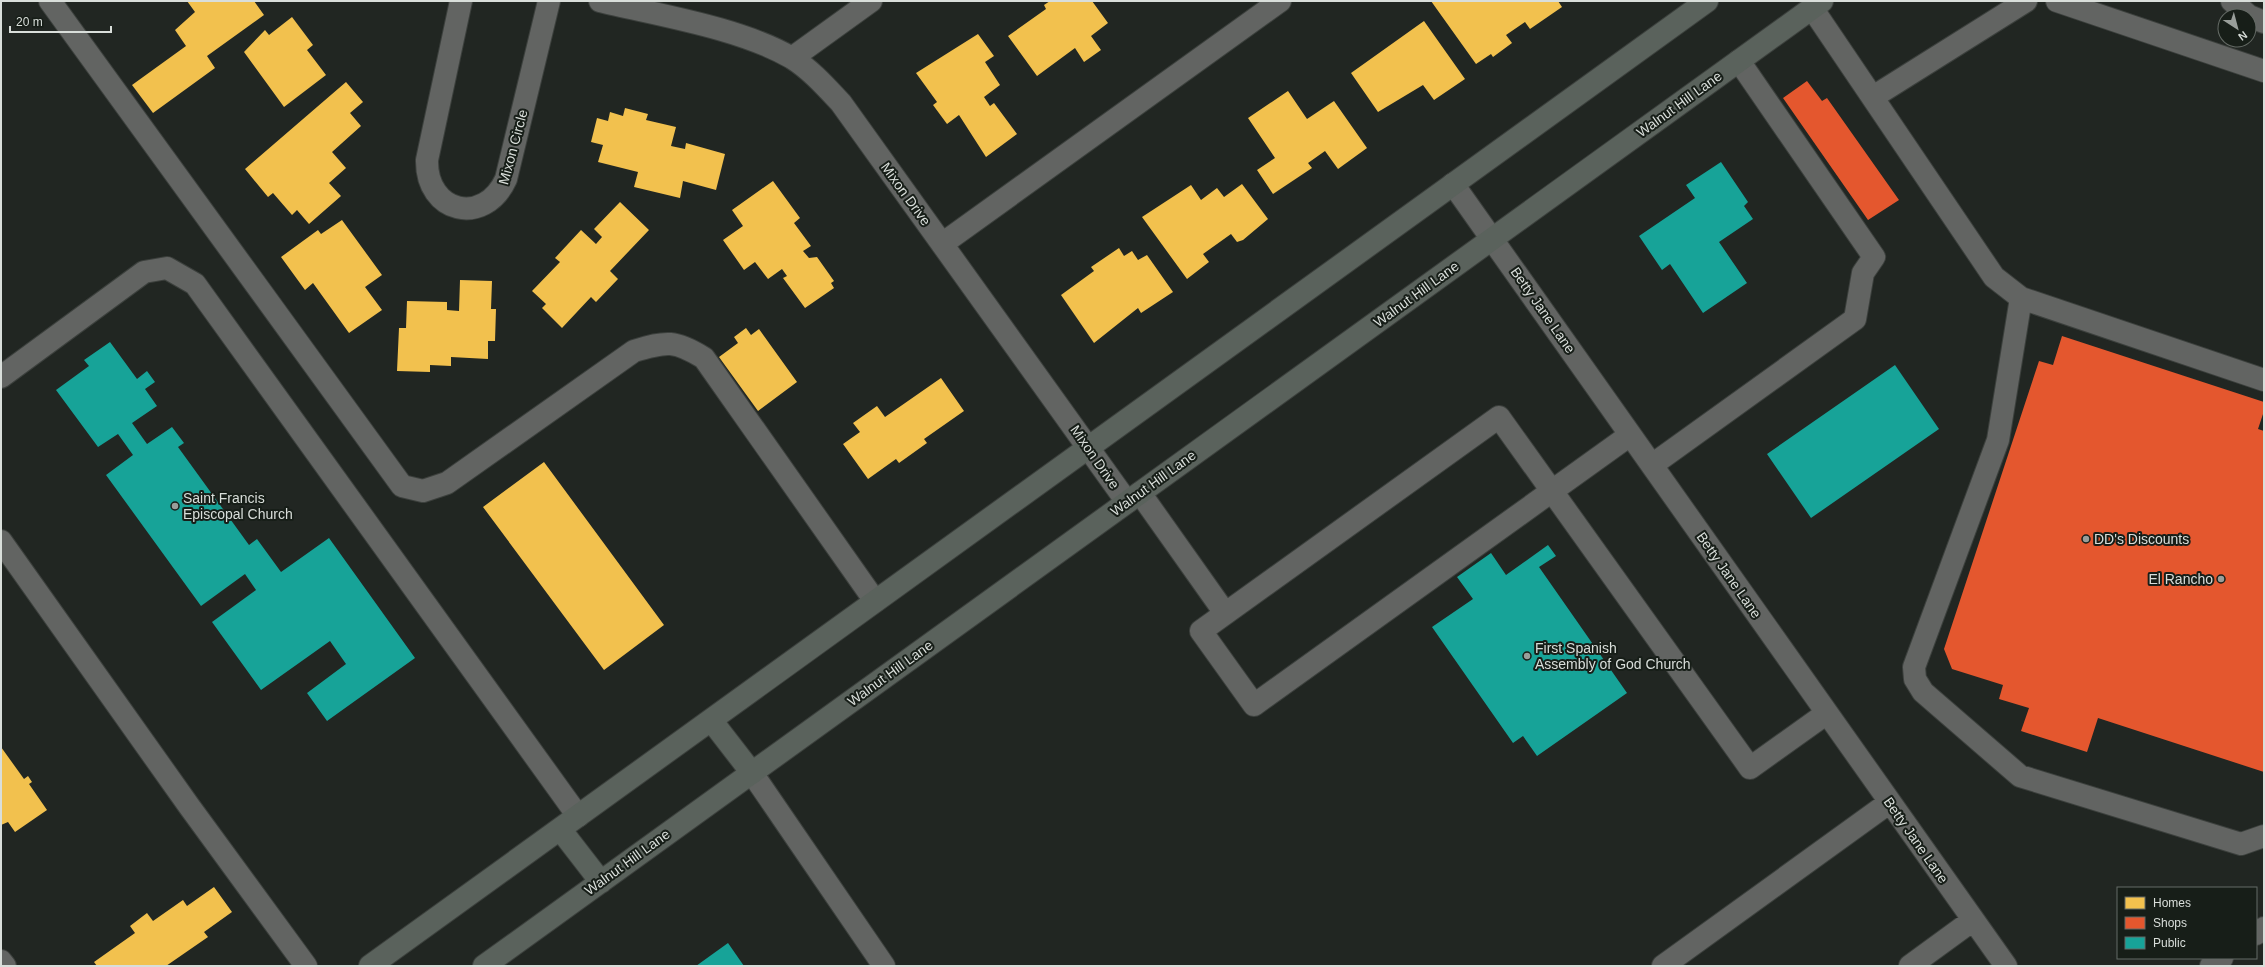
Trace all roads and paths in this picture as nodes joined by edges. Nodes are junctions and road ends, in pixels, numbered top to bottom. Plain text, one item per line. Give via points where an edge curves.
1 (50, 1) edge
2 (461, 1) edge
3 (549, 1) edge
4 (600, 1) edge
5 (871, 1) edge
6 (1280, 1) edge
7 (1707, 1) edge
8 (2026, 1) edge
9 (2057, 1) edge
10 (2232, 1) edge
11 (1814, 3) edge
12 (2264, 22) edge
13 (792, 58) junction
14 (1739, 60) junction
15 (2264, 71) edge
16 (1873, 97) junction
17 (1454, 184) junction
18 (1492, 239) junction
19 (942, 244) junction
20 (2021, 298) junction
21 (1, 377) edge
22 (2264, 380) edge
23 (1630, 434) junction
24 (1088, 448) junction
25 (1652, 465) junction
26 (1552, 491) junction
27 (1133, 498) junction
28 (1, 541) edge
29 (875, 601) junction
30 (1225, 613) junction
31 (1827, 713) junction
32 (711, 720) junction
33 (752, 773) junction
34 (1890, 802) junction
35 (578, 816) junction
36 (560, 829) junction
37 (2264, 836) edge
38 (601, 882) junction
39 (1973, 920) junction
40 (2221, 959) edge
41 (1, 961) edge
42 (5, 966) edge
43 (306, 966) edge
44 (370, 966) edge
45 (484, 966) edge
46 (884, 966) edge
47 (1663, 966) edge
48 (1910, 966) edge
49 (2006, 966) edge
50 (2211, 966) edge

1 - 29 street via 402,486 423,491 447,483 634,351 660,343 684,346 704,358
2 - 3 street, Mixon Circle via 426,174 431,187 440,198 451,206 464,208 478,207 490,201 500,192 506,179
4 - 13 street, Mixon Drive via 728,32
5 - 13 street
6 - 19 street
7 - 17 main road
8 - 16 street
9 - 15 street
10 - 12 street via 2249,16
11 - 14 main road, Walnut Hill Lane
11 - 16 street
13 - 19 street, Mixon Drive via 818,78 841,103
14 - 18 main road, Walnut Hill Lane
14 - 25 street via 1874,257 1863,273 1855,319
16 - 20 street via 1994,277
17 - 18 street, Betty Jane Lane
17 - 24 main road
18 - 23 street, Betty Jane Lane
18 - 27 main road, Walnut Hill Lane
19 - 24 street, Mixon Drive
20 - 22 street
20 - 37 street via 1998,440 1914,667 1915,679 1923,692 2020,776 2240,844
21 - 35 street via 144,272 167,268 195,284
23 - 25 street, Betty Jane Lane
23 - 26 street
24 - 27 street, Mixon Drive
24 - 29 main road
25 - 31 street, Betty Jane Lane
26 - 30 street via 1499,417
26 - 30 street via 1254,705 1201,631
26 - 31 street via 1750,768
27 - 30 street, Mixon Drive
27 - 33 main road, Walnut Hill Lane
28 - 43 street
29 - 32 main road
31 - 34 street, Betty Jane Lane
32 - 33 main road
32 - 35 main road
33 - 38 main road, Walnut Hill Lane
33 - 46 street
34 - 39 street, Betty Jane Lane
34 - 47 street
35 - 36 main road
36 - 38 main road
36 - 44 main road
38 - 45 main road, Walnut Hill Lane
39 - 48 street
39 - 49 street, Betty Jane Lane
40 - 50 street
41 - 42 street

